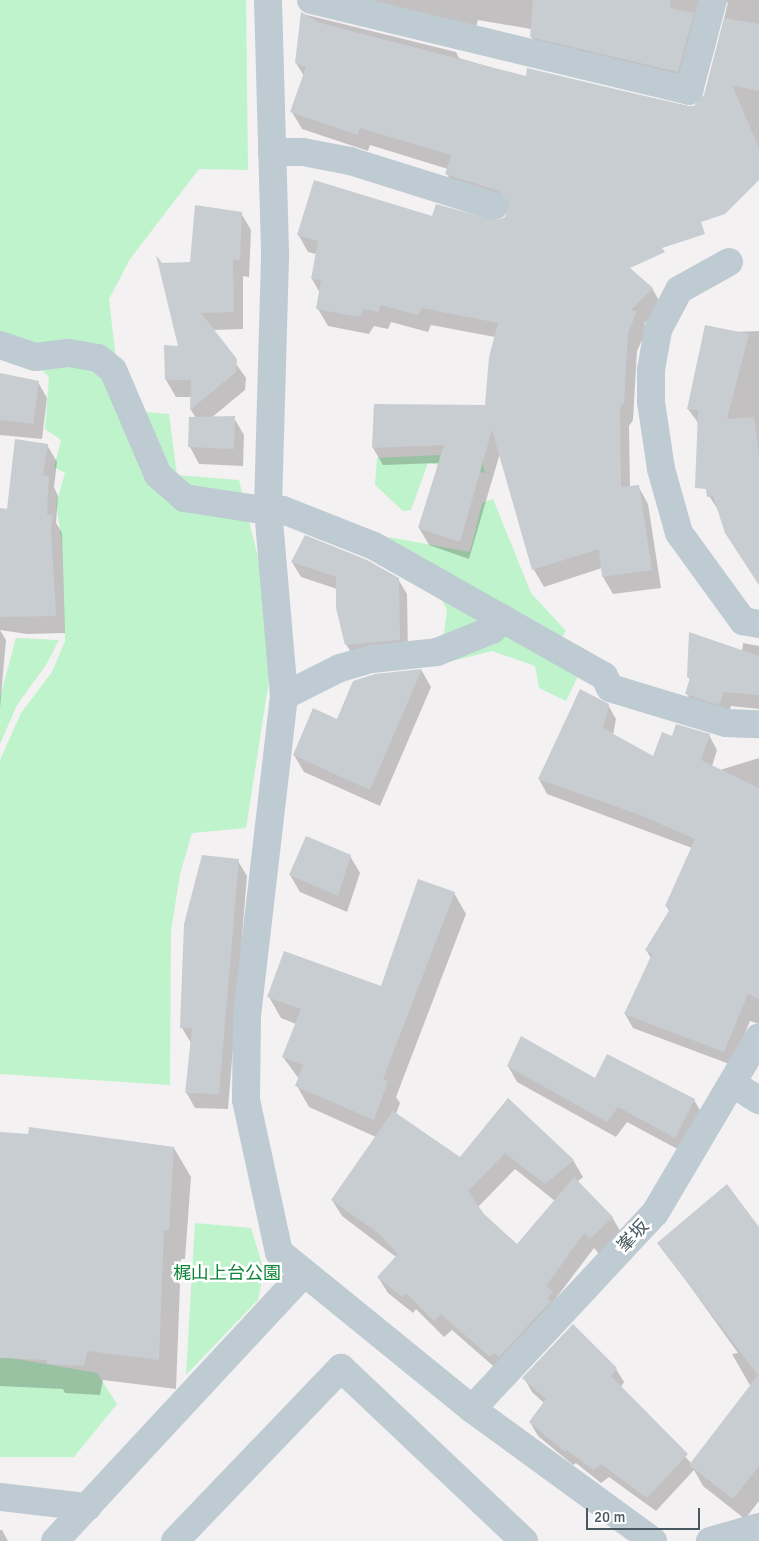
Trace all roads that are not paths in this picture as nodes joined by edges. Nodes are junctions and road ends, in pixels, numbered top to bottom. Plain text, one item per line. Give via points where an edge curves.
1 (268, 0) edge
2 (311, 0) edge
3 (713, 0) edge
4 (272, 152) junction
5 (494, 206) dead end
6 (729, 262) dead end
7 (0, 344) edge
8 (268, 509) junction
9 (504, 619) junction
10 (759, 624) edge
11 (284, 696) junction
12 (759, 724) edge
13 (759, 1038) edge
14 (733, 1084) junction
15 (759, 1100) edge
16 (303, 1274) junction
17 (472, 1409) junction
18 (0, 1497) edge
19 (87, 1507) junction
20 (759, 1527) edge
21 (55, 1541) edge
22 (175, 1541) edge
23 (524, 1541) edge
24 (653, 1541) edge
25 (710, 1541) edge

1 - 4 street
2 - 3 street via 689,91
4 - 5 street via 303,152 350,161
4 - 8 street via 275,257
6 - 10 street via 679,290 658,330 651,370 651,402 660,469 678,533 743,621
7 - 8 street via 36,357 69,353 98,358 113,370 158,475 172,490 184,498
8 - 9 street via 282,510 374,546
8 - 11 street
9 - 11 street via 492,630 437,652 372,659 340,668
9 - 12 street via 604,676 610,688 726,723
11 - 16 street via 247,1016 246,1100 279,1252
13 - 14 street, 峯坂
14 - 15 street
14 - 17 street, 峯坂 via 654,1212
16 - 17 street
16 - 19 street
17 - 24 street
18 - 19 street
19 - 21 street
20 - 25 street
22 - 23 street via 341,1368

